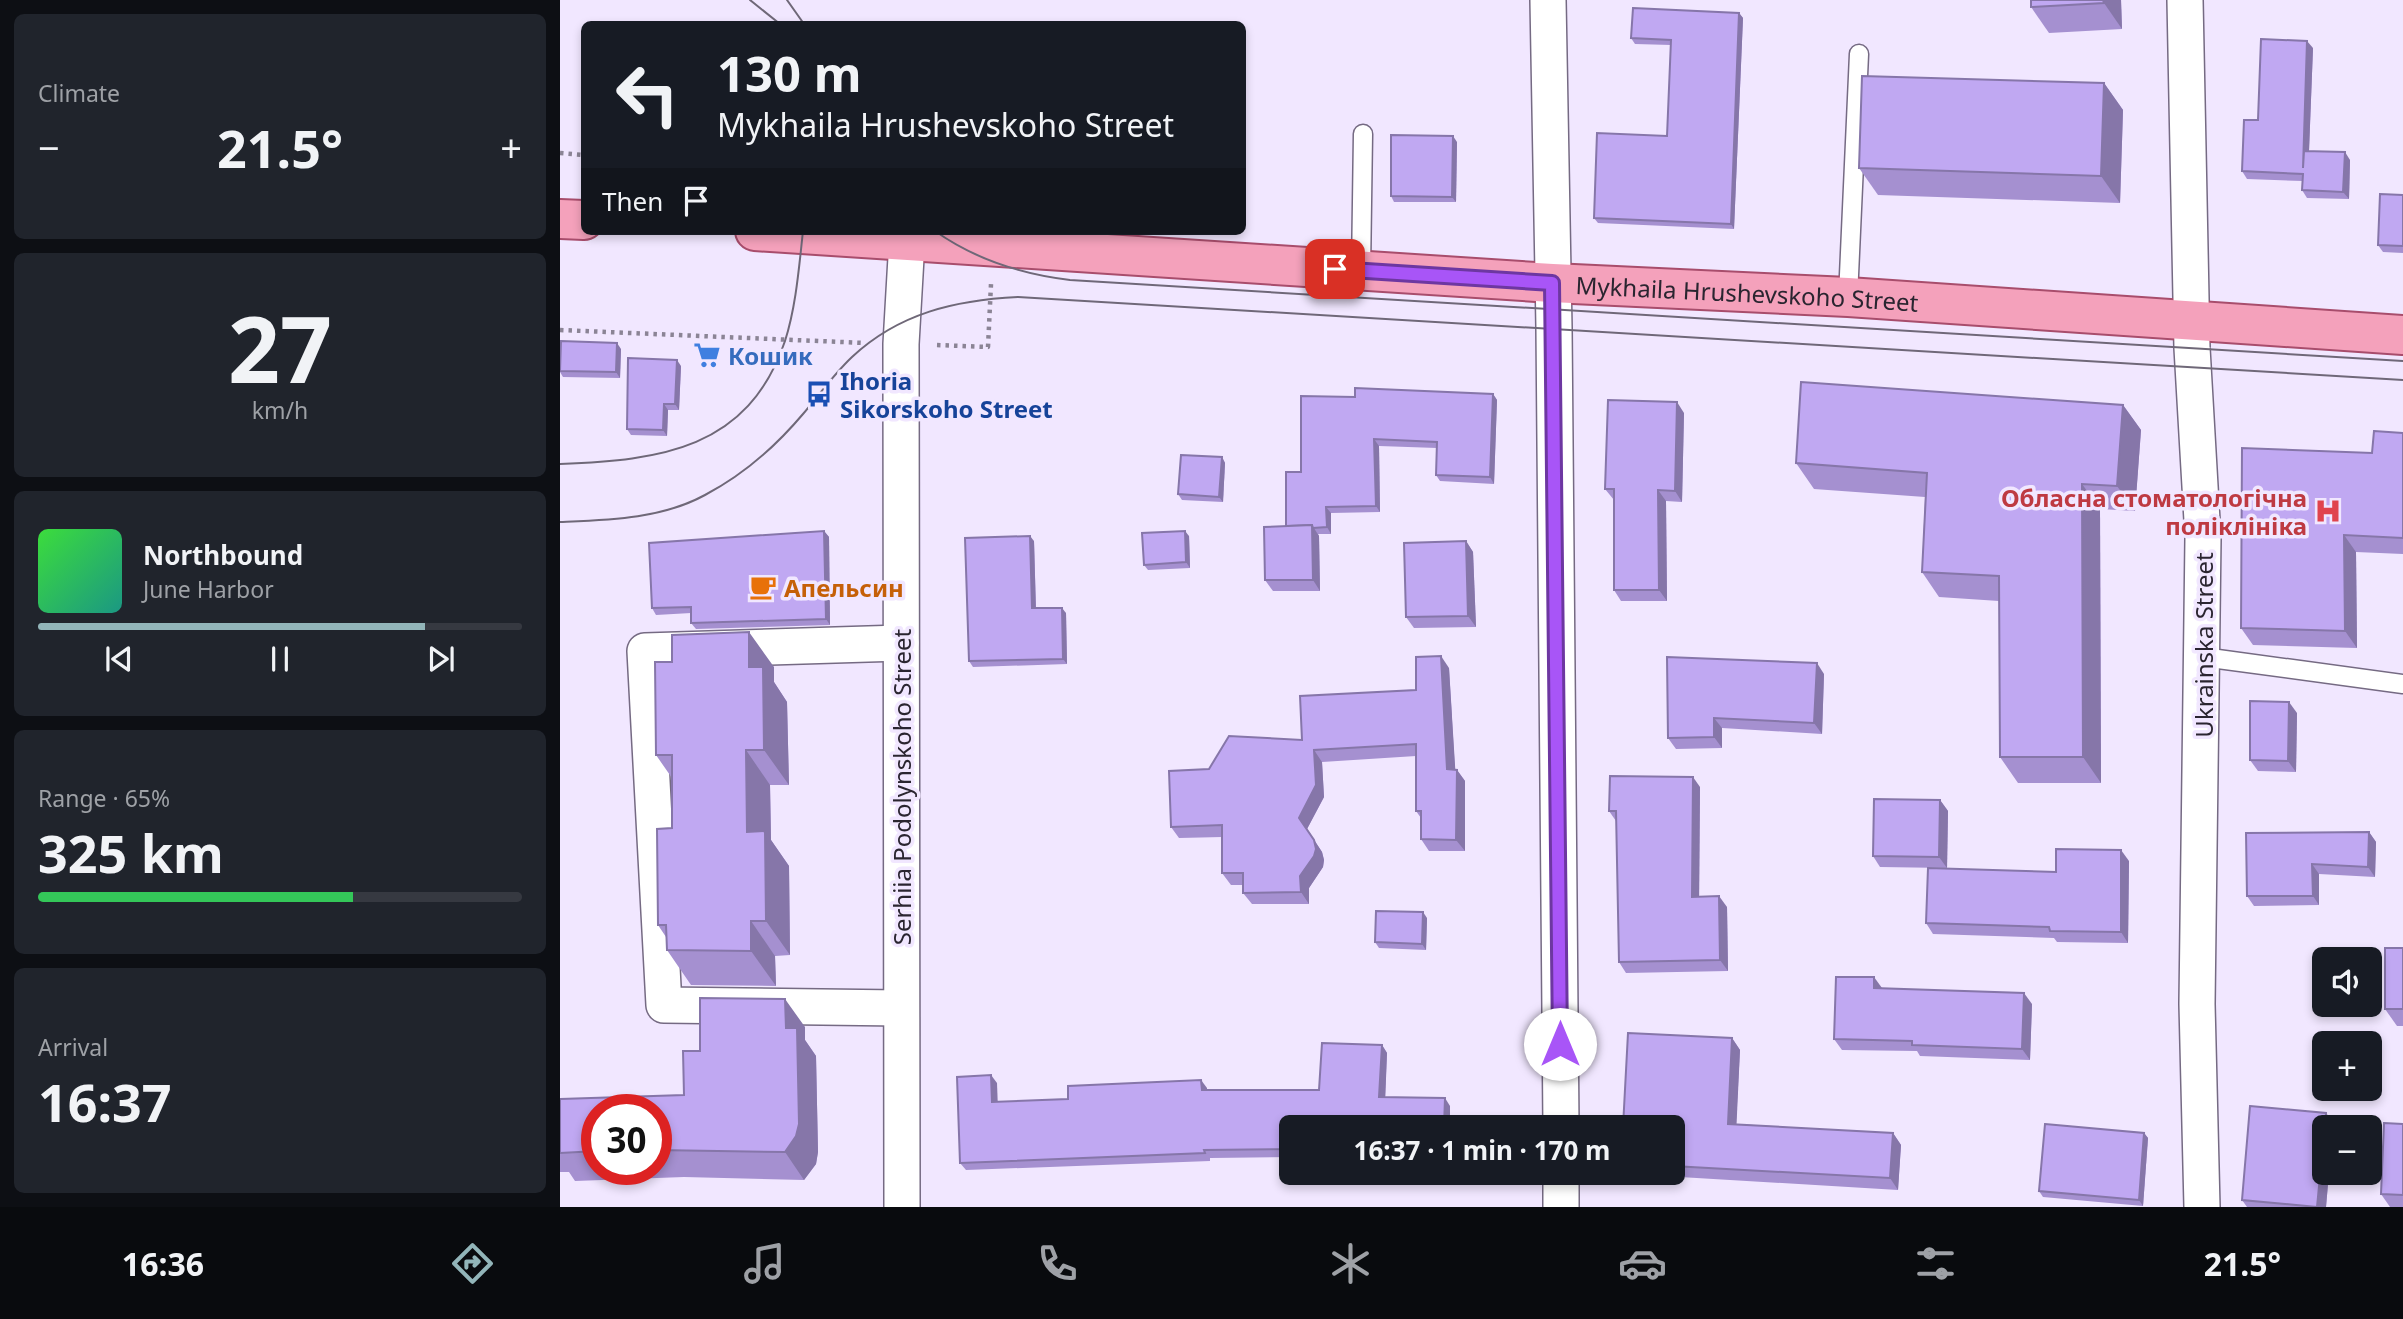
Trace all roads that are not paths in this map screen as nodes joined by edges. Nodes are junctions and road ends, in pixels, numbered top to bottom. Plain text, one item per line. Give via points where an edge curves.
1 (1548, 0) edge
2 (2185, 0) edge
3 (1859, 54) dead end
4 (1363, 134) dead end
5 (560, 219) edge
6 (581, 220) edge
7 (823, 235) edge
8 (907, 240) junction
9 (1361, 271) junction
10 (1552, 283) junction
11 (1848, 298) junction
12 (2191, 322) junction
13 (2403, 335) edge
14 (901, 643) junction
15 (2203, 657) junction
16 (2403, 684) edge
17 (901, 1008) junction
18 (1561, 1115) edge
19 (1561, 1185) edge
20 (902, 1207) edge
21 (1561, 1207) edge
22 (2202, 1207) edge

1 - 10 street
2 - 12 street, Ukrainska Street
3 - 11 lane
4 - 9 lane
5 - 6 main road
7 - 8 main road, Mykhaila Hrushevskoho Street
8 - 9 main road, Mykhaila Hrushevskoho Street
8 - 14 street, Serhiia Podolynskoho Street via 901,344
9 - 10 main road, Mykhaila Hrushevskoho Street
10 - 11 main road, Mykhaila Hrushevskoho Street
10 - 18 street
11 - 12 main road, Mykhaila Hrushevskoho Street
12 - 13 main road, Mykhaila Hrushevskoho Street
12 - 15 street, Ukrainska Street via 2203,538
14 - 17 street, Serhiia Podolynskoho Street
14 - 17 street via 645,652 663,1005
15 - 16 lane
15 - 22 street, Ukrainska Street via 2197,1004
17 - 20 street, Serhiia Podolynskoho Street
19 - 21 street

